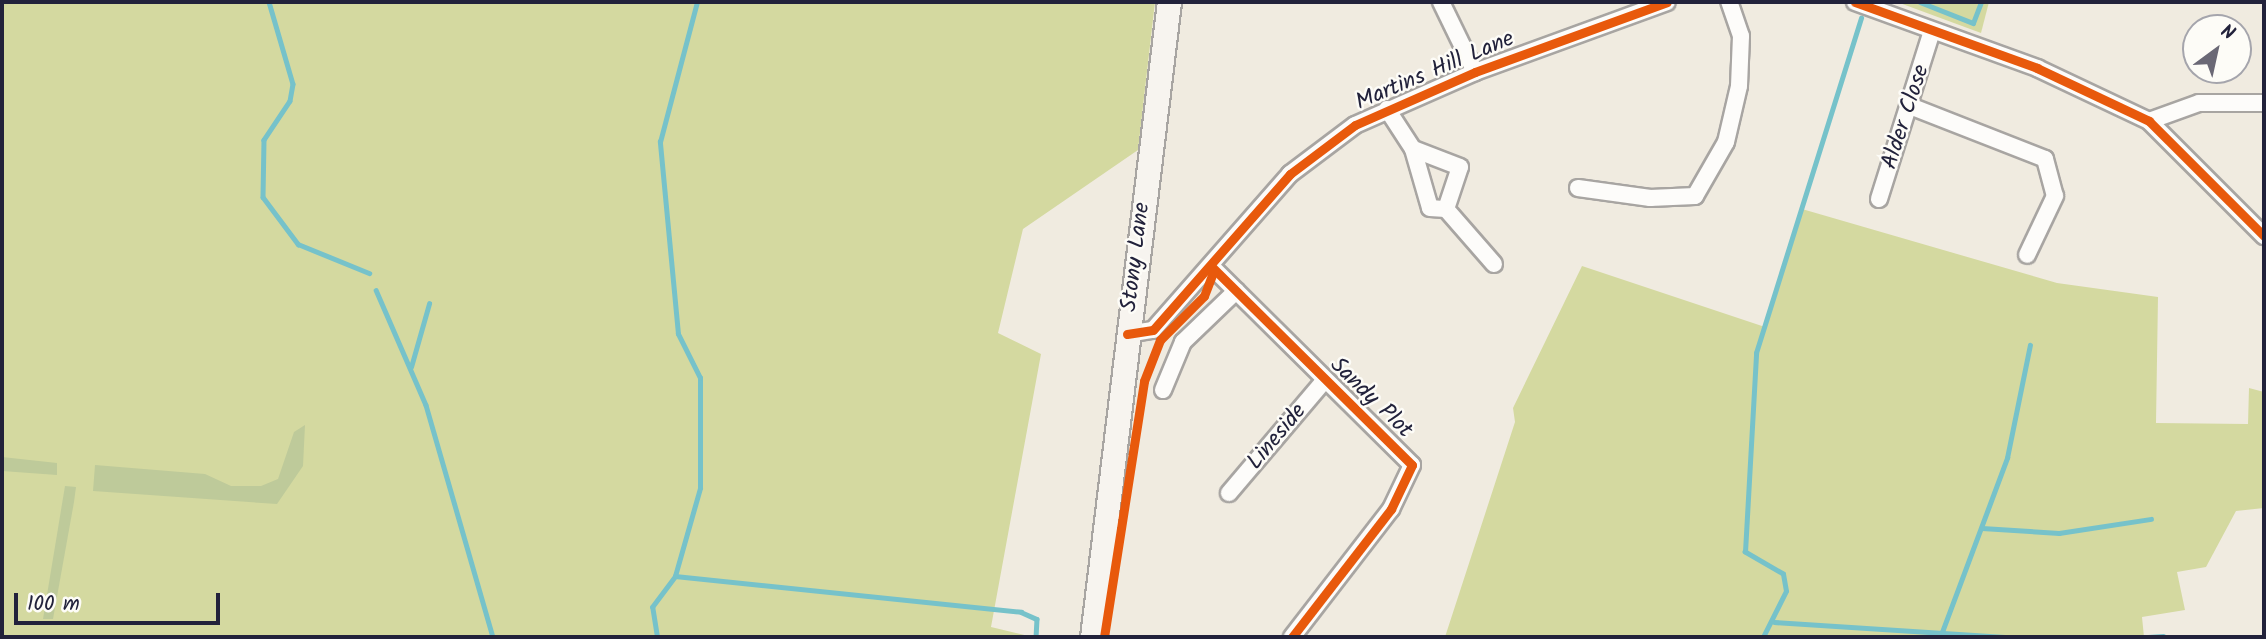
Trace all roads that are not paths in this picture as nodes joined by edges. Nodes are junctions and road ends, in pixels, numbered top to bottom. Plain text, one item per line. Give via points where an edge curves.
1 (1169, 2) edge
2 (1441, 2) edge
3 (1667, 2) edge
4 (1729, 2) edge
5 (1854, 2) edge
6 (1931, 34) junction
7 (1475, 72) junction
8 (2264, 103) edge
9 (1910, 106) junction
10 (1387, 110) junction
11 (2149, 121) junction
12 (1413, 149) junction
13 (1578, 188) dead end
14 (1879, 199) dead end
15 (1446, 209) junction
16 (2264, 236) edge
17 (2027, 255) dead end
18 (1494, 264) dead end
19 (1213, 268) junction
20 (1236, 291) junction
21 (1127, 334) junction
22 (1325, 380) junction
23 (1163, 390) dead end
24 (1229, 493) dead end
25 (1092, 637) edge
26 (1292, 637) edge

1 - 21 main road, Stony Lane
2 - 7 street
3 - 7 street, Martins Hill Lane
4 - 13 street via 1741,36 1739,86 1726,142 1695,196 1650,198
5 - 6 street
6 - 9 street, Alder Close
6 - 11 street via 2037,68
7 - 10 street, Martins Hill Lane
8 - 11 street via 2199,103
9 - 14 street, Alder Close
9 - 17 street via 2045,159 2055,196
10 - 12 street
10 - 19 street, Martins Hill Lane via 1290,174
11 - 16 street
12 - 15 street via 1430,208
12 - 15 street via 1460,167
15 - 18 street
19 - 20 street, Sandy Plot
19 - 21 street, Martins Hill Lane via 1153,330
20 - 22 street, Sandy Plot
20 - 23 street via 1183,342
21 - 25 main road, Stony Lane
22 - 24 street, Lineside
22 - 26 street, Sandy Plot via 1412,464 1391,509

